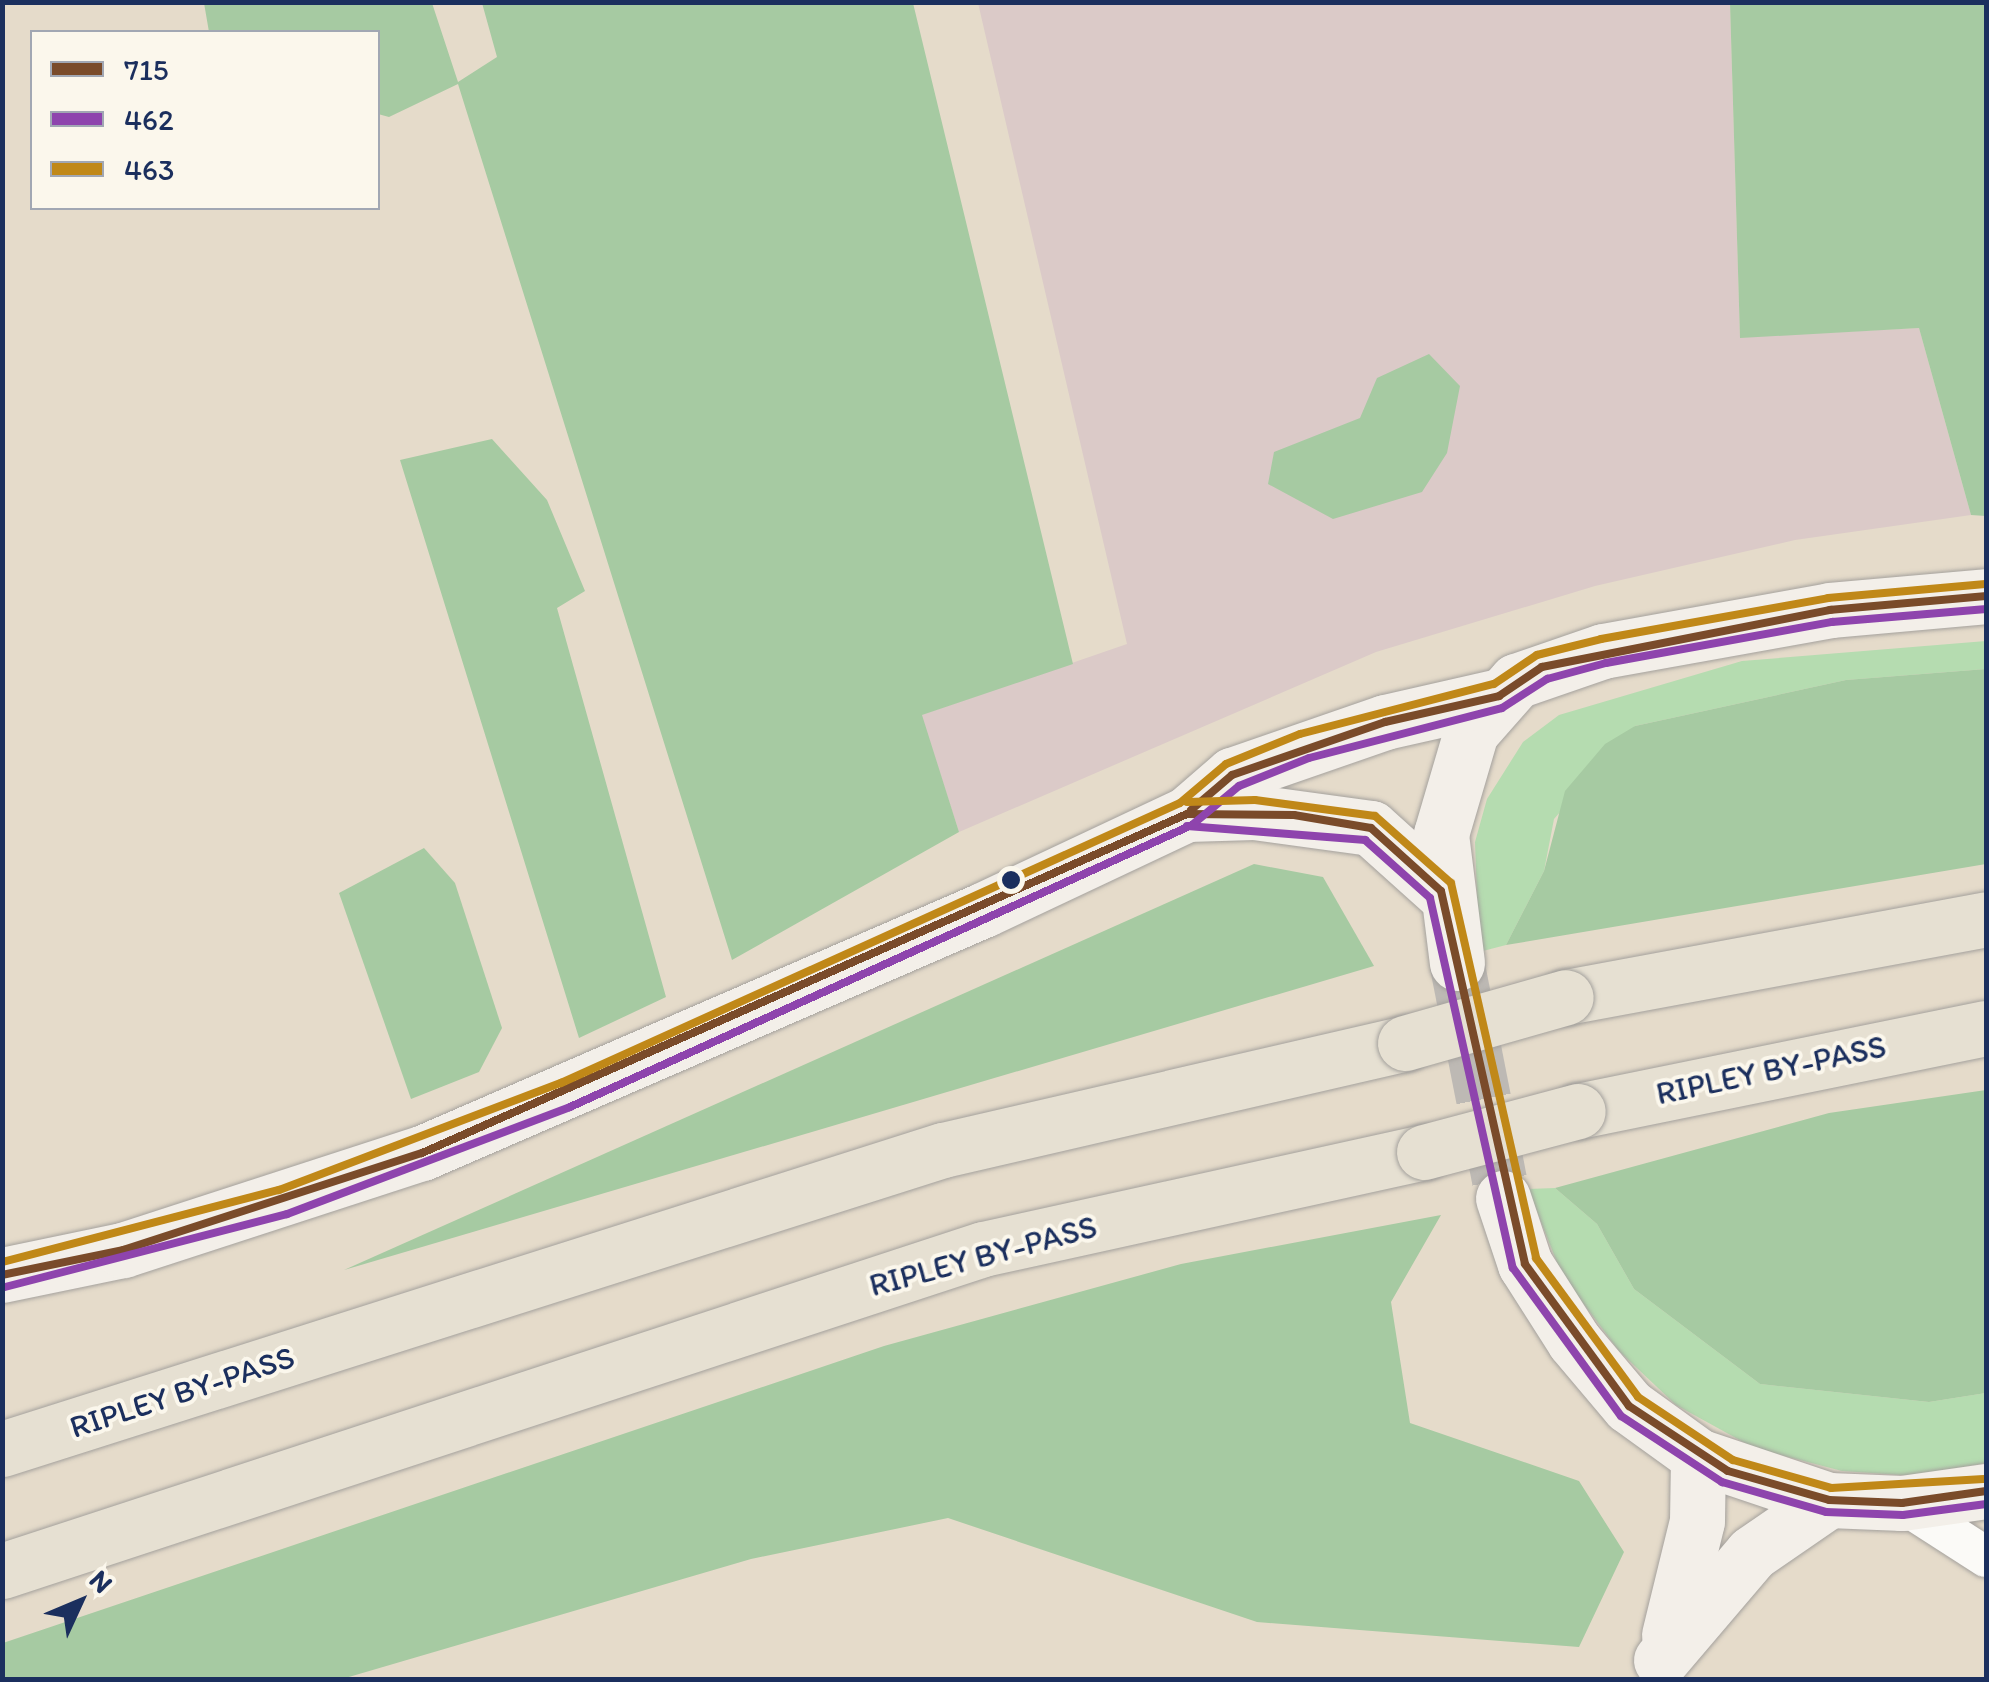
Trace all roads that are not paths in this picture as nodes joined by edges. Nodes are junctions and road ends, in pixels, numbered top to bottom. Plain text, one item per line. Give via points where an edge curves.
1 (1986, 596) edge
2 (1498, 696) junction
3 (1187, 814) junction
4 (1441, 890) junction
5 (1986, 919) edge
6 (1457, 963) tunnel mouth
7 (1986, 1028) edge
8 (1503, 1198) tunnel mouth
9 (2, 1275) edge
10 (2, 1449) edge
11 (1698, 1456) junction
12 (1986, 1491) edge
13 (1829, 1500) junction
14 (1902, 1503) junction
15 (1986, 1557) edge
16 (2, 1571) edge
17 (1656, 1670) edge

1 - 2 main road via 1830,610 1603,651 1542,667
2 - 3 main road via 1305,746 1232,775
2 - 4 main road via 1456,767 1439,848
3 - 4 main road via 1254,812 1370,828
3 - 9 main road via 422,1153 124,1250
4 - 6 main road
5 - 10 highway, RIPLEY BY-PASS, bridge via 1566,997 1405,1042 943,1150
7 - 16 highway, RIPLEY BY-PASS, bridge via 1578,1112 984,1249
8 - 11 main road via 1525,1264 1574,1341 1629,1406
11 - 13 main road
11 - 17 main road via 1697,1521
12 - 14 main road
13 - 14 main road
13 - 17 main road via 1752,1552
14 - 15 street

